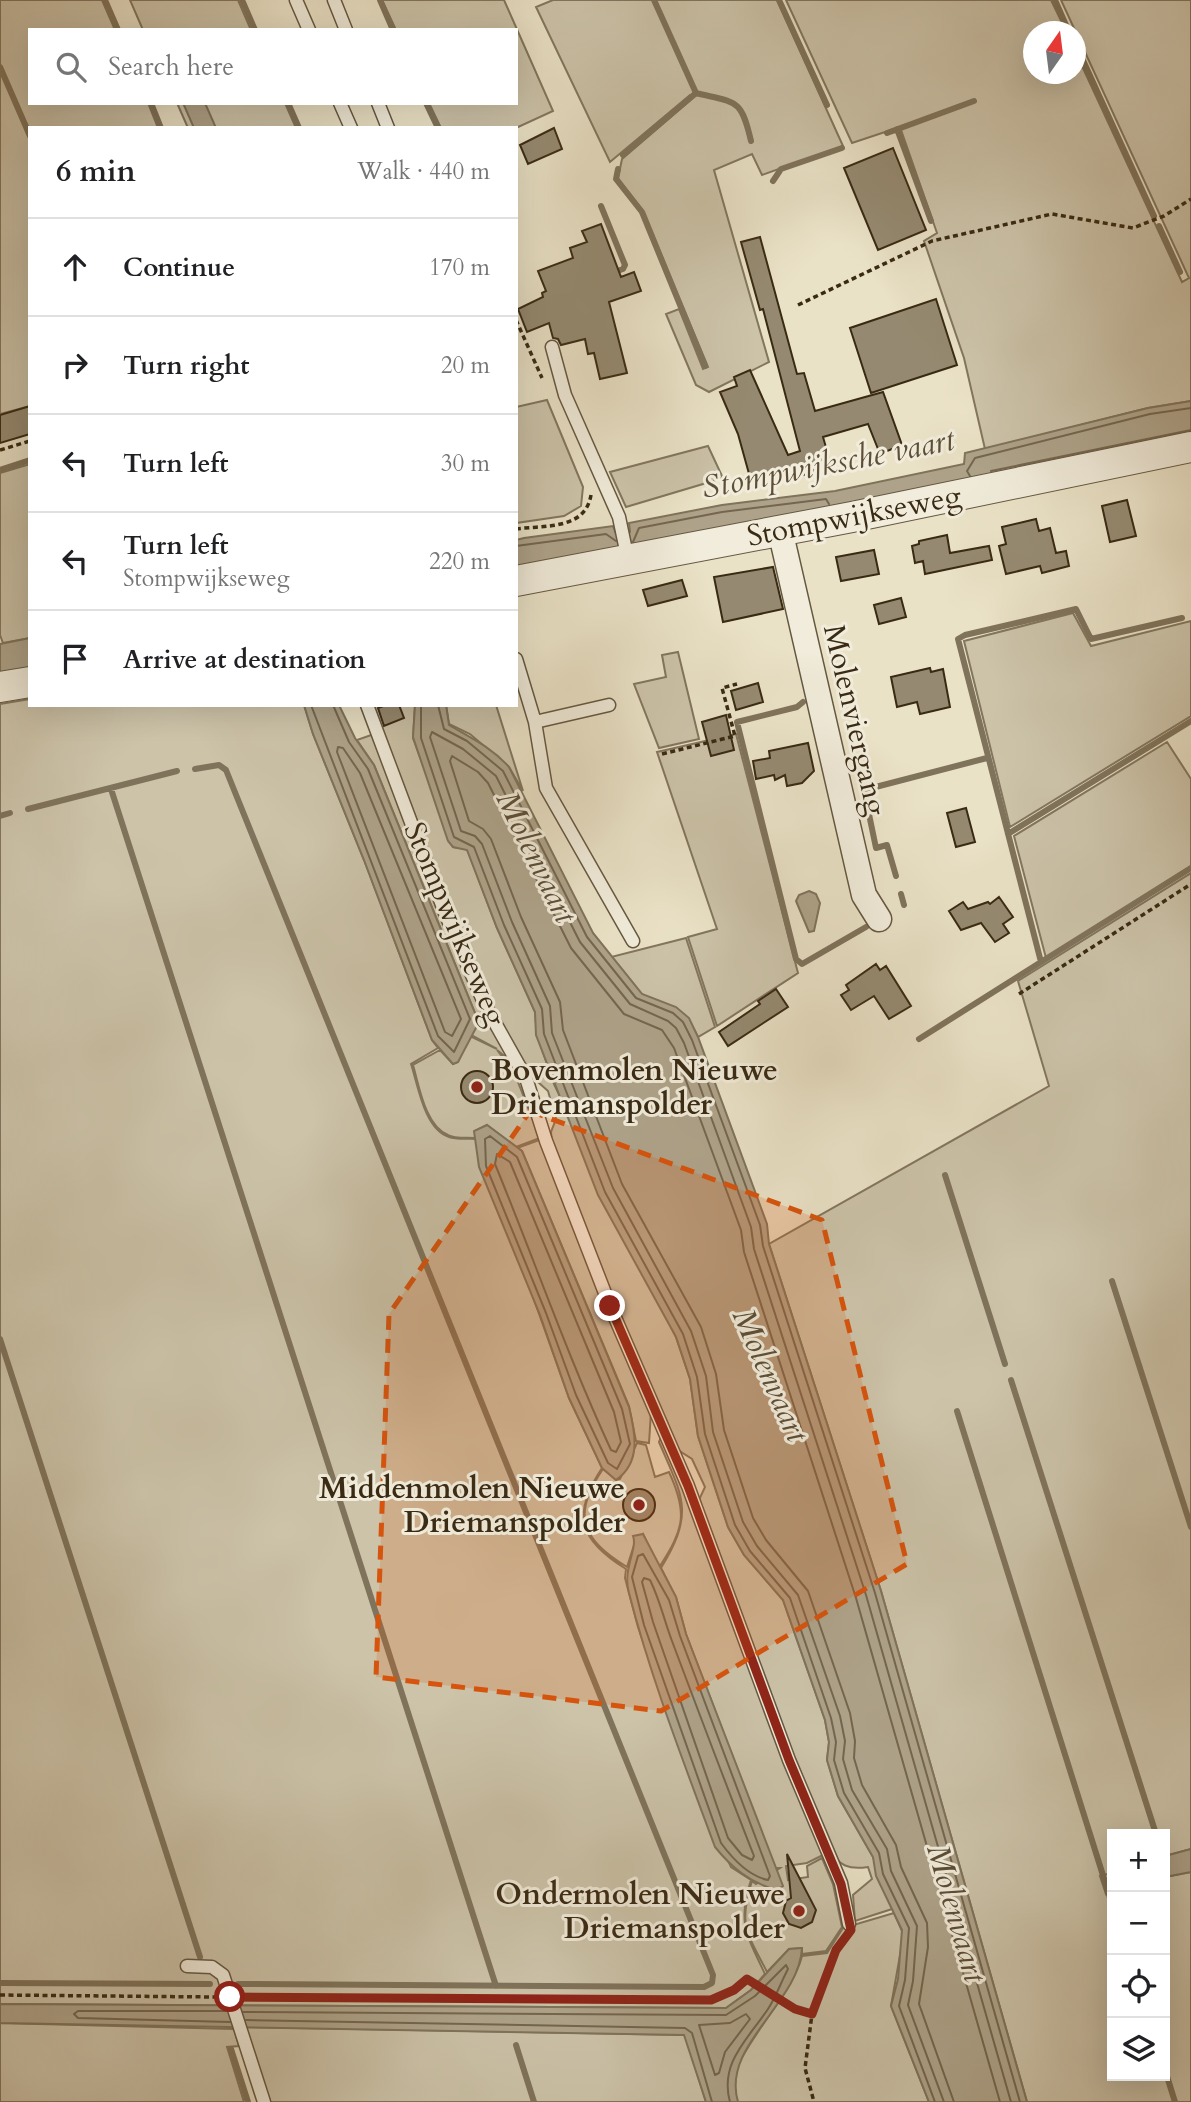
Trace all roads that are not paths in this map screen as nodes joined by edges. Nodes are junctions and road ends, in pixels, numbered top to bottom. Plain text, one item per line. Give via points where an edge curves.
1 (296, 0) edge
2 (334, 0) edge
3 (308, 28) edge
4 (345, 28) edge
5 (341, 105) edge
6 (379, 105) edge
7 (350, 126) edge
8 (387, 126) edge
9 (552, 347) dead end
10 (1191, 447) edge
11 (780, 530) junction
12 (627, 558) junction
13 (518, 581) edge
14 (518, 666) edge
15 (28, 682) edge
16 (0, 687) edge
17 (609, 705) dead end
18 (368, 707) edge
19 (535, 722) junction
20 (879, 919) dead end
21 (633, 941) dead end
22 (849, 1924) road end
23 (187, 1966) dead end
24 (264, 2102) edge

1 - 3 lane
2 - 4 lane
5 - 7 lane
6 - 8 lane
9 - 12 lane via 565,395 619,517
10 - 11 street, Stompwijkseweg
11 - 12 street, Stompwijkseweg
11 - 20 street, Molenviergang via 864,895
12 - 13 street, Stompwijkseweg
14 - 19 lane
15 - 16 street
17 - 19 lane
18 - 22 lane, Stompwijkseweg via 458,943 485,1005 526,1078 610,1306 688,1486 789,1760 841,1884
19 - 21 lane via 546,789
23 - 24 lane via 212,1967 223,1975

